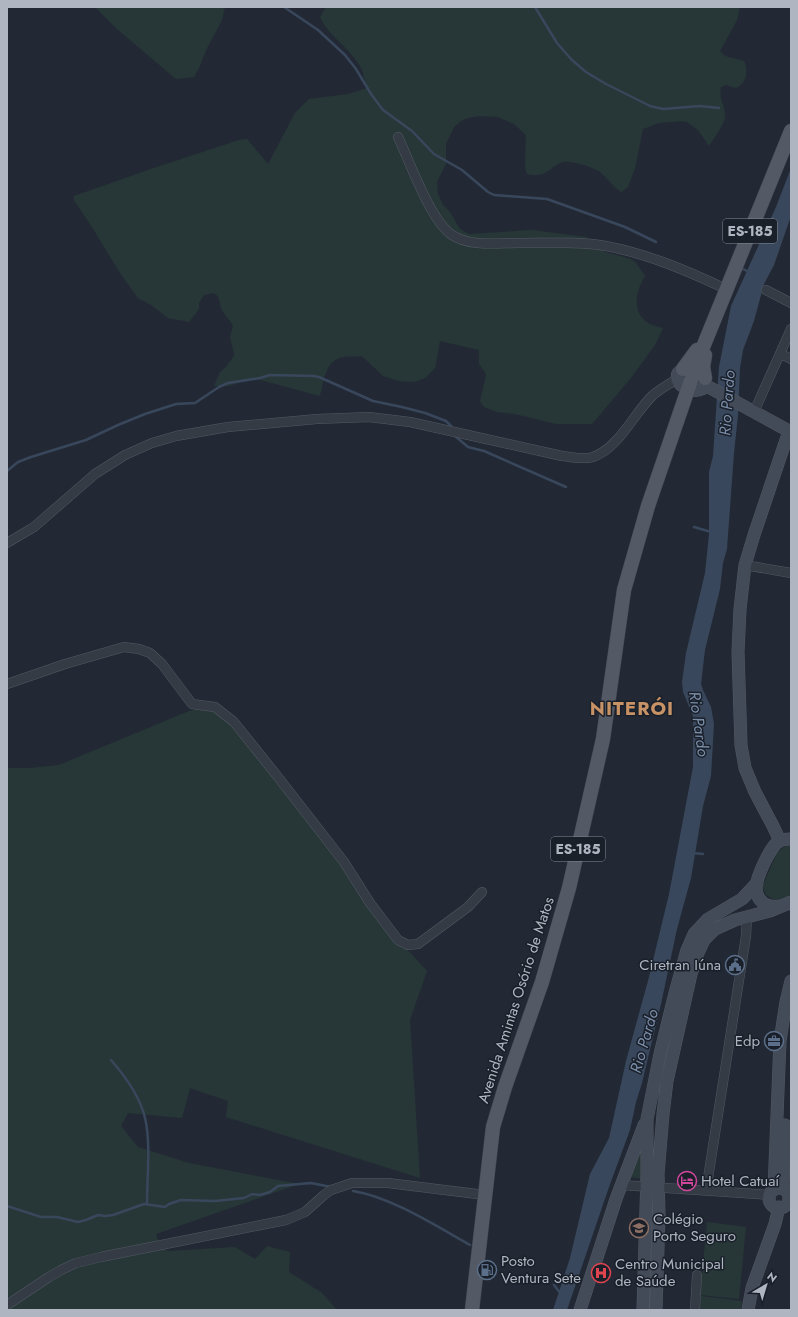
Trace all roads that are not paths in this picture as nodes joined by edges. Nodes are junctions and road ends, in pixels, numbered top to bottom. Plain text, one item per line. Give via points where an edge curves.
1 (791, 131) edge
2 (398, 137) dead end
3 (726, 289) junction
4 (766, 290) dead end
5 (791, 303) edge
6 (791, 330) edge
7 (710, 331) junction
8 (781, 354) junction
9 (791, 359) edge
10 (695, 380) junction
11 (754, 412) junction
12 (790, 431) edge
13 (7, 543) edge
14 (745, 565) junction
15 (791, 573) edge
16 (7, 684) edge
17 (786, 840) edge
18 (757, 883) junction
19 (482, 892) dead end
20 (786, 904) edge
21 (747, 917) junction
22 (791, 981) edge
23 (788, 1003) edge
24 (647, 1119) junction
25 (621, 1185) junction
26 (646, 1187) junction
27 (659, 1187) junction
28 (706, 1191) junction
29 (776, 1191) junction
30 (485, 1195) junction
31 (779, 1207) junction
32 (697, 1275) dead end
33 (7, 1305) edge
34 (472, 1310) edge
35 (580, 1310) edge
36 (643, 1310) edge
37 (656, 1310) edge
38 (695, 1310) edge
39 (748, 1310) edge

1 - 3 main road, ES-185
2 - 3 street via 431,208 452,235 489,243 606,246 696,274
3 - 7 main road, ES-185
4 - 5 street
6 - 8 street
7 - 10 main road
7 - 10 main road via 704,362
8 - 9 street
8 - 11 street
10 - 11 street
10 - 13 street via 654,394 614,442 593,457 562,456 410,422 369,417 228,427 176,436 125,455 95,474 34,527
10 - 30 main road, Avenida Amintas Osório de Matos / ES-185 via 648,506 624,590 603,739 569,888 542,982 496,1118
11 - 12 street
12 - 14 street
14 - 15 street
14 - 17 street via 738,652 742,756 755,792 773,826
16 - 19 street via 65,664 124,648 150,653 162,664 192,704 215,707 234,722 344,862 398,940 408,945 418,944 468,907
17 - 18 street via 771,849
18 - 20 street via 758,894 764,903 774,907
18 - 24 street via 742,899 700,926 690,943 660,1054
20 - 21 street
21 - 27 street via 723,925 710,933 695,961 667,1081
21 - 28 street
22 - 23 street
23 - 29 street via 780,1041
24 - 25 street
24 - 26 street
25 - 26 street
25 - 35 street
26 - 27 street
26 - 36 street
27 - 28 street
27 - 37 street
28 - 29 street
29 - 31 street via 770,1202
29 - 31 street via 785,1190 789,1195 785,1206
30 - 33 street via 388,1183 352,1182 332,1190 304,1212 286,1220 76,1263 49,1277
30 - 34 main road, Avenida Amintas Osório de Matos / ES-185
31 - 39 street via 752,1288
32 - 38 street

